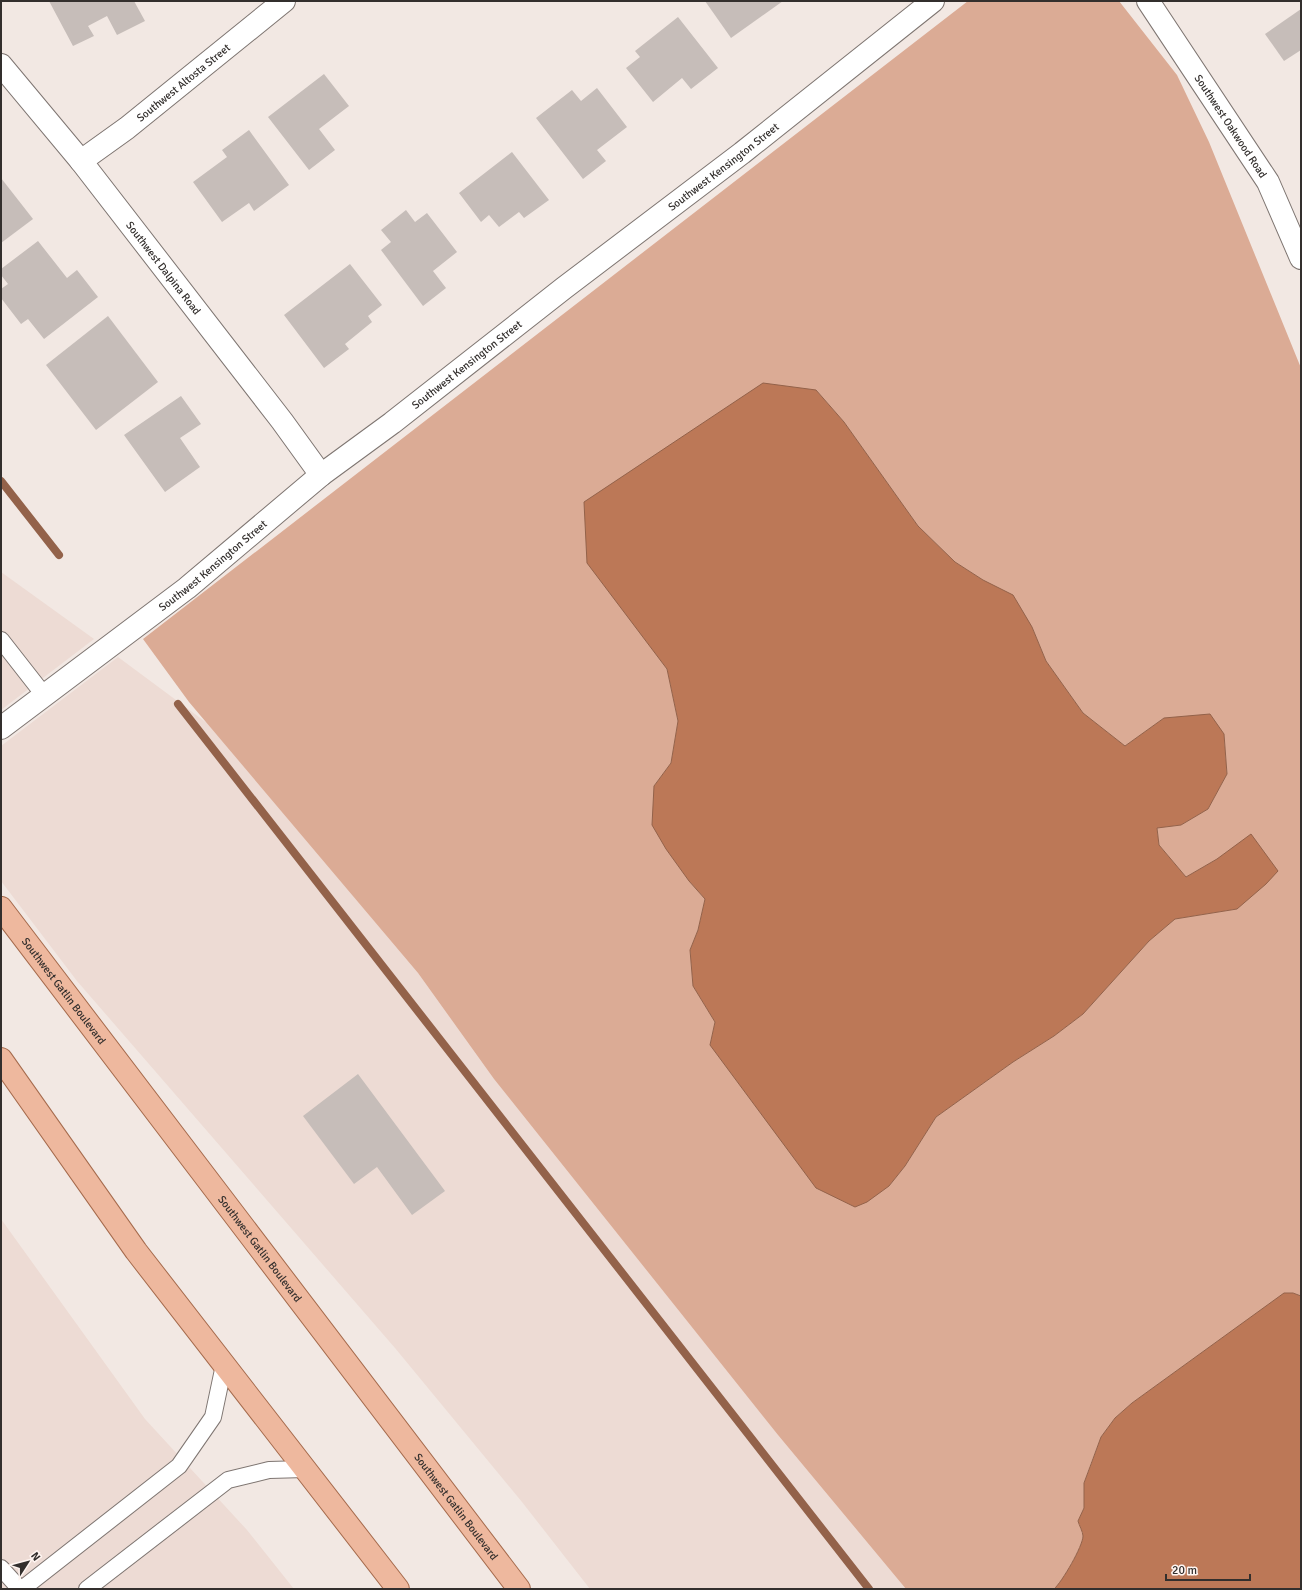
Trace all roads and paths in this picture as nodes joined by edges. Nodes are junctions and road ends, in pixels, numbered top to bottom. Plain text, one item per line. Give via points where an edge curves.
1 (284, 1) edge
2 (933, 1) edge
3 (1148, 1) edge
4 (1, 65) edge
5 (81, 161) junction
6 (1301, 258) edge
7 (321, 475) junction
8 (1, 640) edge
9 (44, 695) junction
10 (1, 728) edge
11 (1, 908) edge
12 (1, 1059) edge
13 (224, 1365) junction
14 (305, 1469) junction
15 (1, 1568) edge
16 (21, 1589) edge
17 (87, 1589) edge
18 (398, 1589) edge
19 (519, 1589) edge

1 - 5 street, Southwest Altosta Street
2 - 7 street, Southwest Kensington Street via 742,154
3 - 6 street, Southwest Oakwood Road via 1268,182
4 - 5 street, Southwest Dalpina Road
5 - 7 street, Southwest Dalpina Road
7 - 9 street, Southwest Kensington Street via 187,588
8 - 9 lane
9 - 10 street, Southwest Kensington Street
11 - 19 main road, Southwest Gatlin Boulevard
12 - 13 main road via 136,1250
13 - 14 main road
13 - 16 lane via 213,1417 179,1466
14 - 17 lane via 269,1470 228,1480
14 - 18 main road
15 - 16 lane

